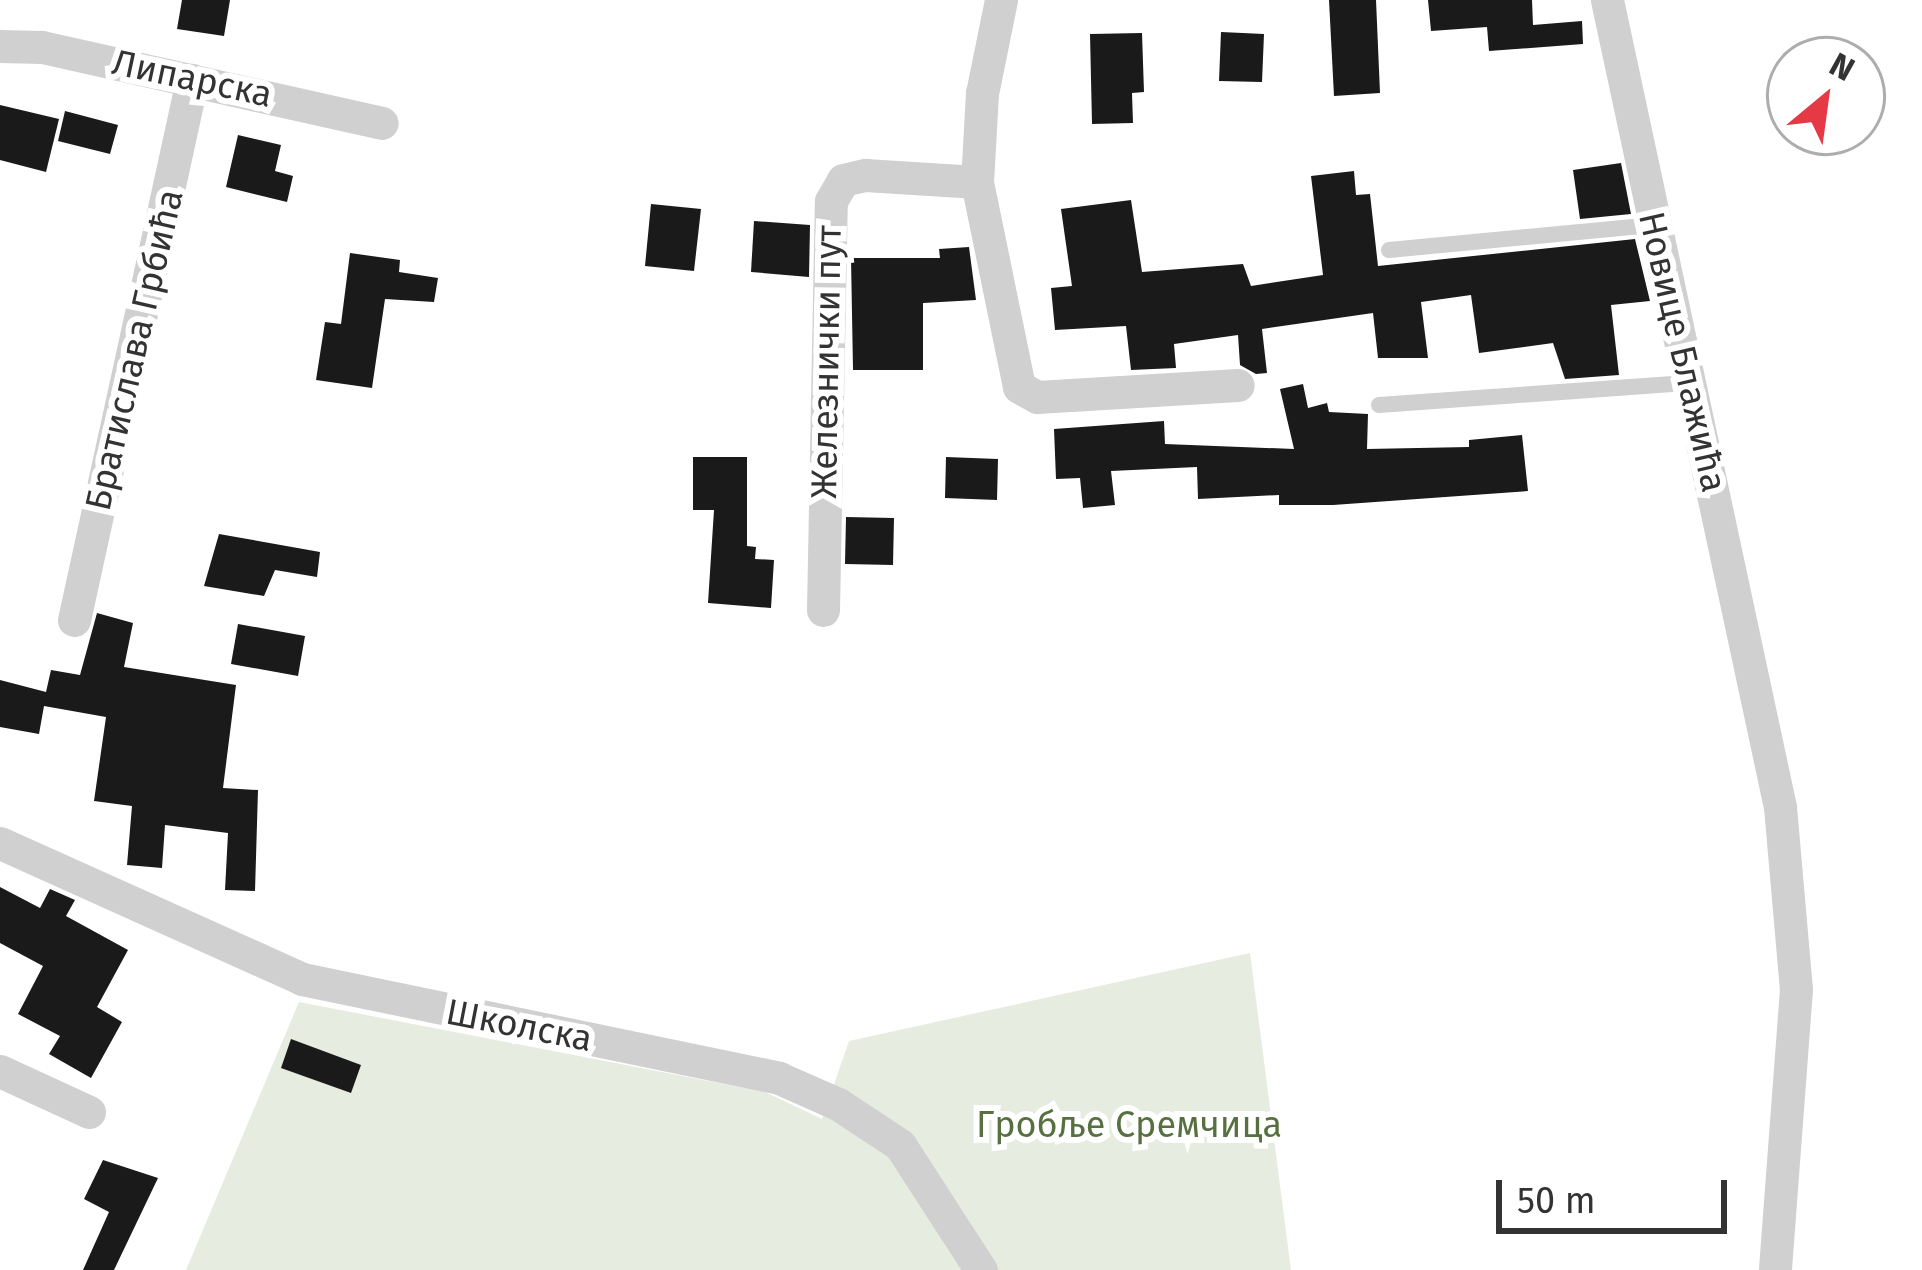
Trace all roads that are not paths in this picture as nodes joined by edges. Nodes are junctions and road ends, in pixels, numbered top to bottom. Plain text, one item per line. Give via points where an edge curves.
1 (1000, 0) edge
2 (1607, 0) edge
3 (0, 46) edge
4 (192, 80) junction
5 (382, 122) dead end
6 (977, 182) junction
7 (1652, 224) junction
8 (1389, 250) dead end
9 (1686, 382) junction
10 (1238, 385) dead end
11 (1378, 405) dead end
12 (823, 610) dead end
13 (74, 620) dead end
14 (0, 843) edge
15 (0, 1071) edge
16 (88, 1112) dead end
17 (981, 1270) edge
18 (1774, 1270) edge

1 - 6 street via 982,93
2 - 7 street, Новице Блажића
3 - 4 street, Липарска via 42,47
4 - 5 street, Липарска
4 - 13 street, Братислава Грбића
6 - 10 street via 1006,292 1014,376 1027,394
6 - 12 street, Железнички пут via 865,176 843,180 831,201
7 - 8 lane
7 - 9 street, Новице Блажића
9 - 11 lane
9 - 18 street, Новице Блажића via 1758,703 1795,940
14 - 17 street, Школска via 302,979 779,1078 838,1104 899,1145
15 - 16 street

